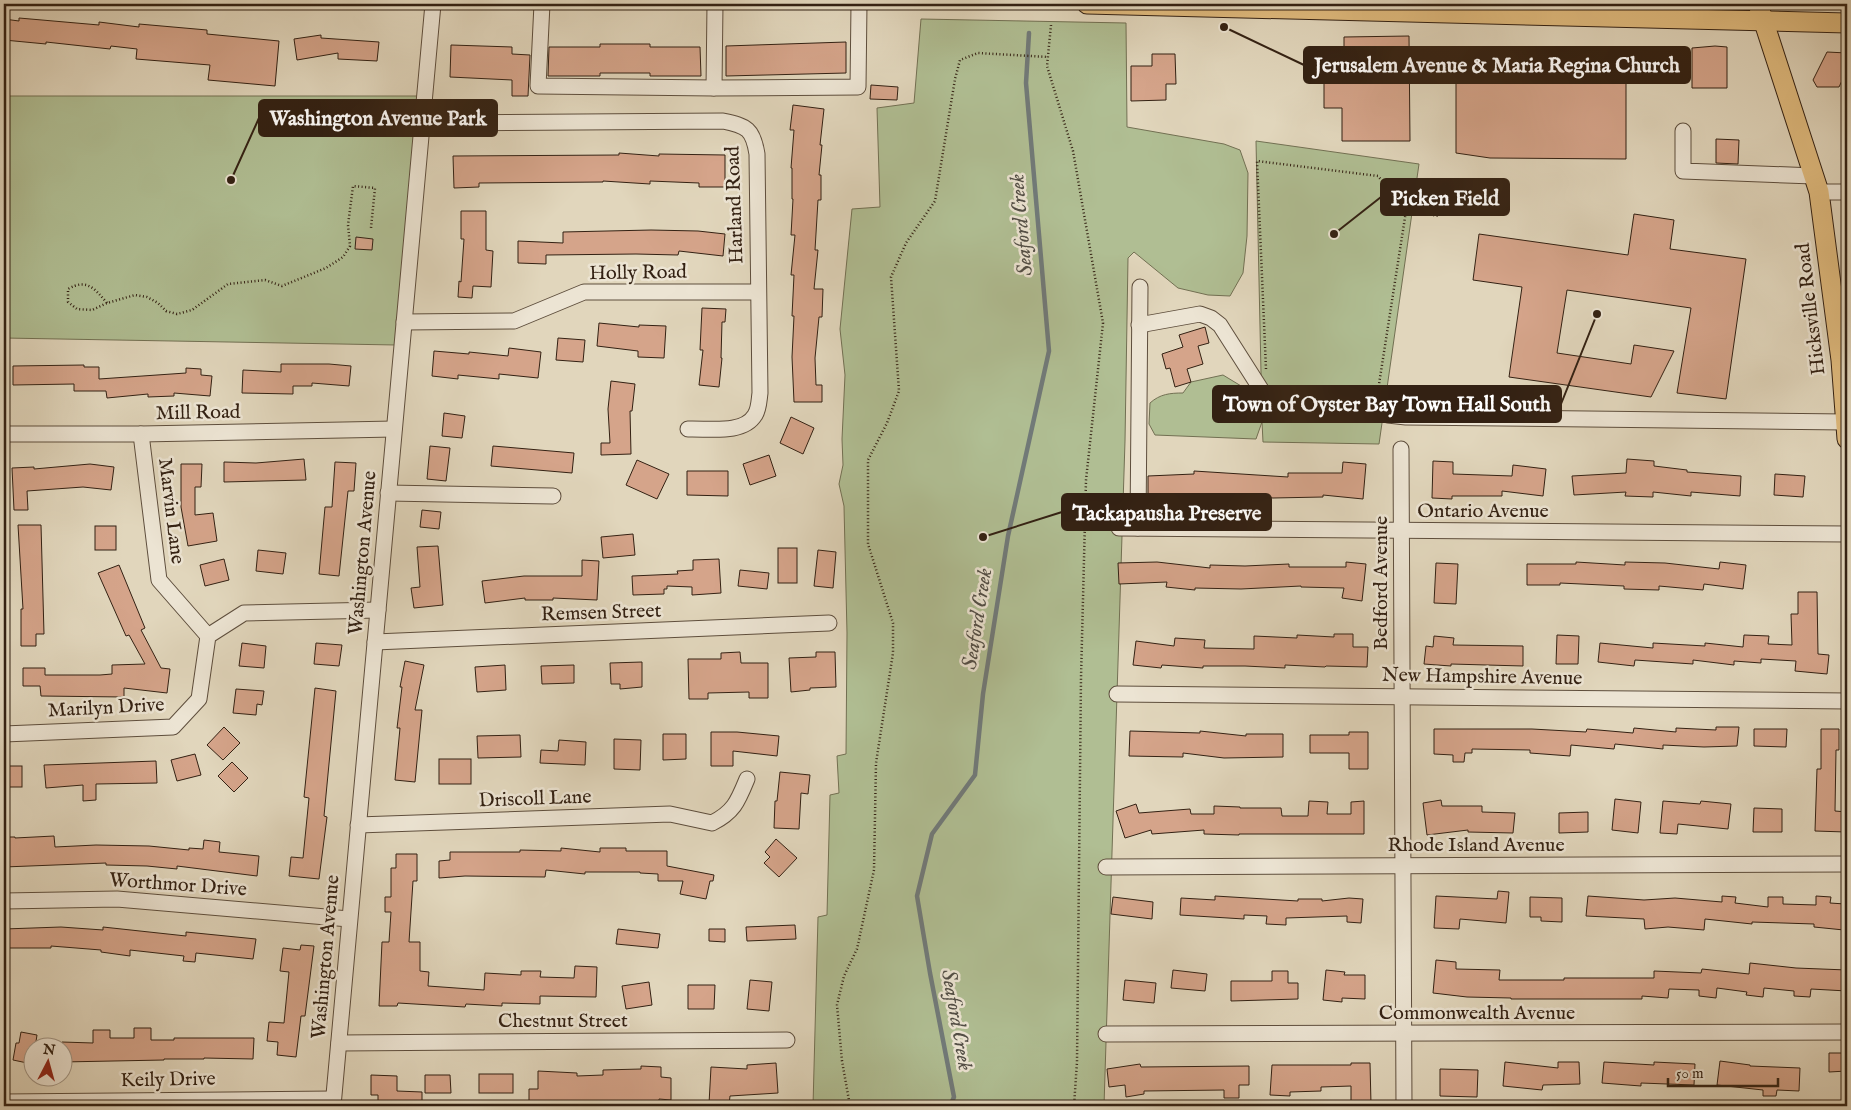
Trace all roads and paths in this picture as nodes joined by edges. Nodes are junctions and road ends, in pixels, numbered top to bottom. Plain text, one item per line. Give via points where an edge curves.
1 (433, 4) edge
2 (542, 4) edge
3 (715, 4) edge
4 (859, 4) edge
5 (1086, 4) edge
6 (1758, 4) edge
7 (1275, 6) edge
8 (1765, 22) junction
9 (1847, 23) edge
10 (1051, 25) dead end
11 (1048, 56) junction
12 (714, 88) junction
13 (423, 123) junction
14 (1683, 131) dead end
15 (1816, 184) junction
16 (1847, 192) edge
17 (1406, 211) junction
18 (1439, 216) dead end
19 (371, 228) dead end
20 (1140, 287) dead end
21 (758, 292) junction
22 (107, 303) junction
23 (404, 322) junction
24 (1139, 324) junction
25 (1844, 360) edge
26 (1267, 394) junction
27 (1375, 411) junction
28 (394, 429) junction
29 (688, 429) dead end
30 (1846, 430) edge
31 (4, 434) edge
32 (140, 434) junction
33 (1401, 449) dead end
34 (388, 492) junction
35 (553, 496) dead end
36 (1119, 528) dead end
37 (1138, 528) junction
38 (1401, 530) junction
39 (1847, 534) edge
40 (378, 610) junction
41 (829, 623) dead end
42 (208, 636) junction
43 (375, 642) junction
44 (1117, 694) dead end
45 (1402, 696) junction
46 (1847, 701) edge
47 (4, 734) edge
48 (747, 779) dead end
49 (358, 824) junction
50 (1847, 864) edge
51 (1403, 866) junction
52 (1106, 868) dead end
53 (4, 901) edge
54 (349, 919) junction
55 (1847, 1032) edge
56 (1403, 1033) junction
57 (1106, 1034) dead end
58 (787, 1040) dead end
59 (339, 1043) junction
60 (4, 1102) edge
61 (333, 1102) edge
62 (850, 1106) edge
63 (1074, 1106) edge
64 (1404, 1106) edge

1 - 13 street, Washington Avenue
2 - 12 street via 538,86
3 - 12 street
4 - 12 street via 858,87
5 - 7 main road
6 - 8 main road, Hicksville Road
7 - 8 main road
8 - 9 main road
8 - 15 main road, Hicksville Road
10 - 11 path
11 - 62 path via 978,53 960,60 935,201 906,243 891,277 899,391 887,424 868,460 868,544 893,623 893,653 876,763 874,870 858,949 844,976 837,1005
11 - 63 path via 1047,66 1073,151 1103,323 1086,480
13 - 21 street, Harland Road via 723,121 747,129 755,138 757,154
13 - 23 street, Washington Avenue
14 - 15 street via 1683,171
15 - 16 street
15 - 25 main road, Hicksville Road
17 - 18 path
17 - 26 path via 1378,176 1257,161
17 - 27 path
19 - 22 path via 375,188 353,186 348,225 350,246 343,257 326,268 282,286 264,280 228,284 192,310 177,314 166,311 147,296 135,295
20 - 24 street
21 - 23 street, Holly Road via 584,292 514,321
21 - 29 street, Harland Road via 760,393 754,416 735,428
22 - 22 path via 92,310 77,309 68,302 68,289 77,284 88,285
23 - 28 street, Washington Avenue
24 - 26 street via 1200,314 1212,318
24 - 37 street
25 - 30 main road, Hicksville Road
26 - 27 street via 1282,401
27 - 30 street via 1406,417
28 - 32 street, Mill Road
28 - 34 street, Washington Avenue
31 - 32 street, Mill Road
32 - 42 street, Marvin Lane via 160,580
33 - 38 street, Bedford Avenue
34 - 35 street
34 - 40 street, Washington Avenue
36 - 37 street, Ontario Avenue
37 - 38 street, Ontario Avenue
38 - 39 street, Ontario Avenue
38 - 45 street, Bedford Avenue
40 - 42 street via 244,613
40 - 43 street, Washington Avenue
41 - 43 street, Remsen Street
42 - 47 street, Marilyn Drive via 199,699 173,727
43 - 49 street, Washington Avenue
44 - 45 street, New Hampshire Avenue
45 - 46 street, New Hampshire Avenue
45 - 51 street, Bedford Avenue
48 - 49 street, Driscoll Lane via 731,811 712,823 670,814
49 - 54 street, Washington Avenue
50 - 51 street, Rhode Island Avenue
51 - 52 street, Rhode Island Avenue
51 - 56 street, Bedford Avenue
53 - 54 street, Worthmor Drive via 117,899
54 - 59 street, Washington Avenue
55 - 56 street, Commonwealth Avenue
56 - 57 street, Commonwealth Avenue
56 - 64 street, Bedford Avenue
58 - 59 street, Chestnut Street
59 - 61 street, Washington Avenue
60 - 61 street, Keily Drive

